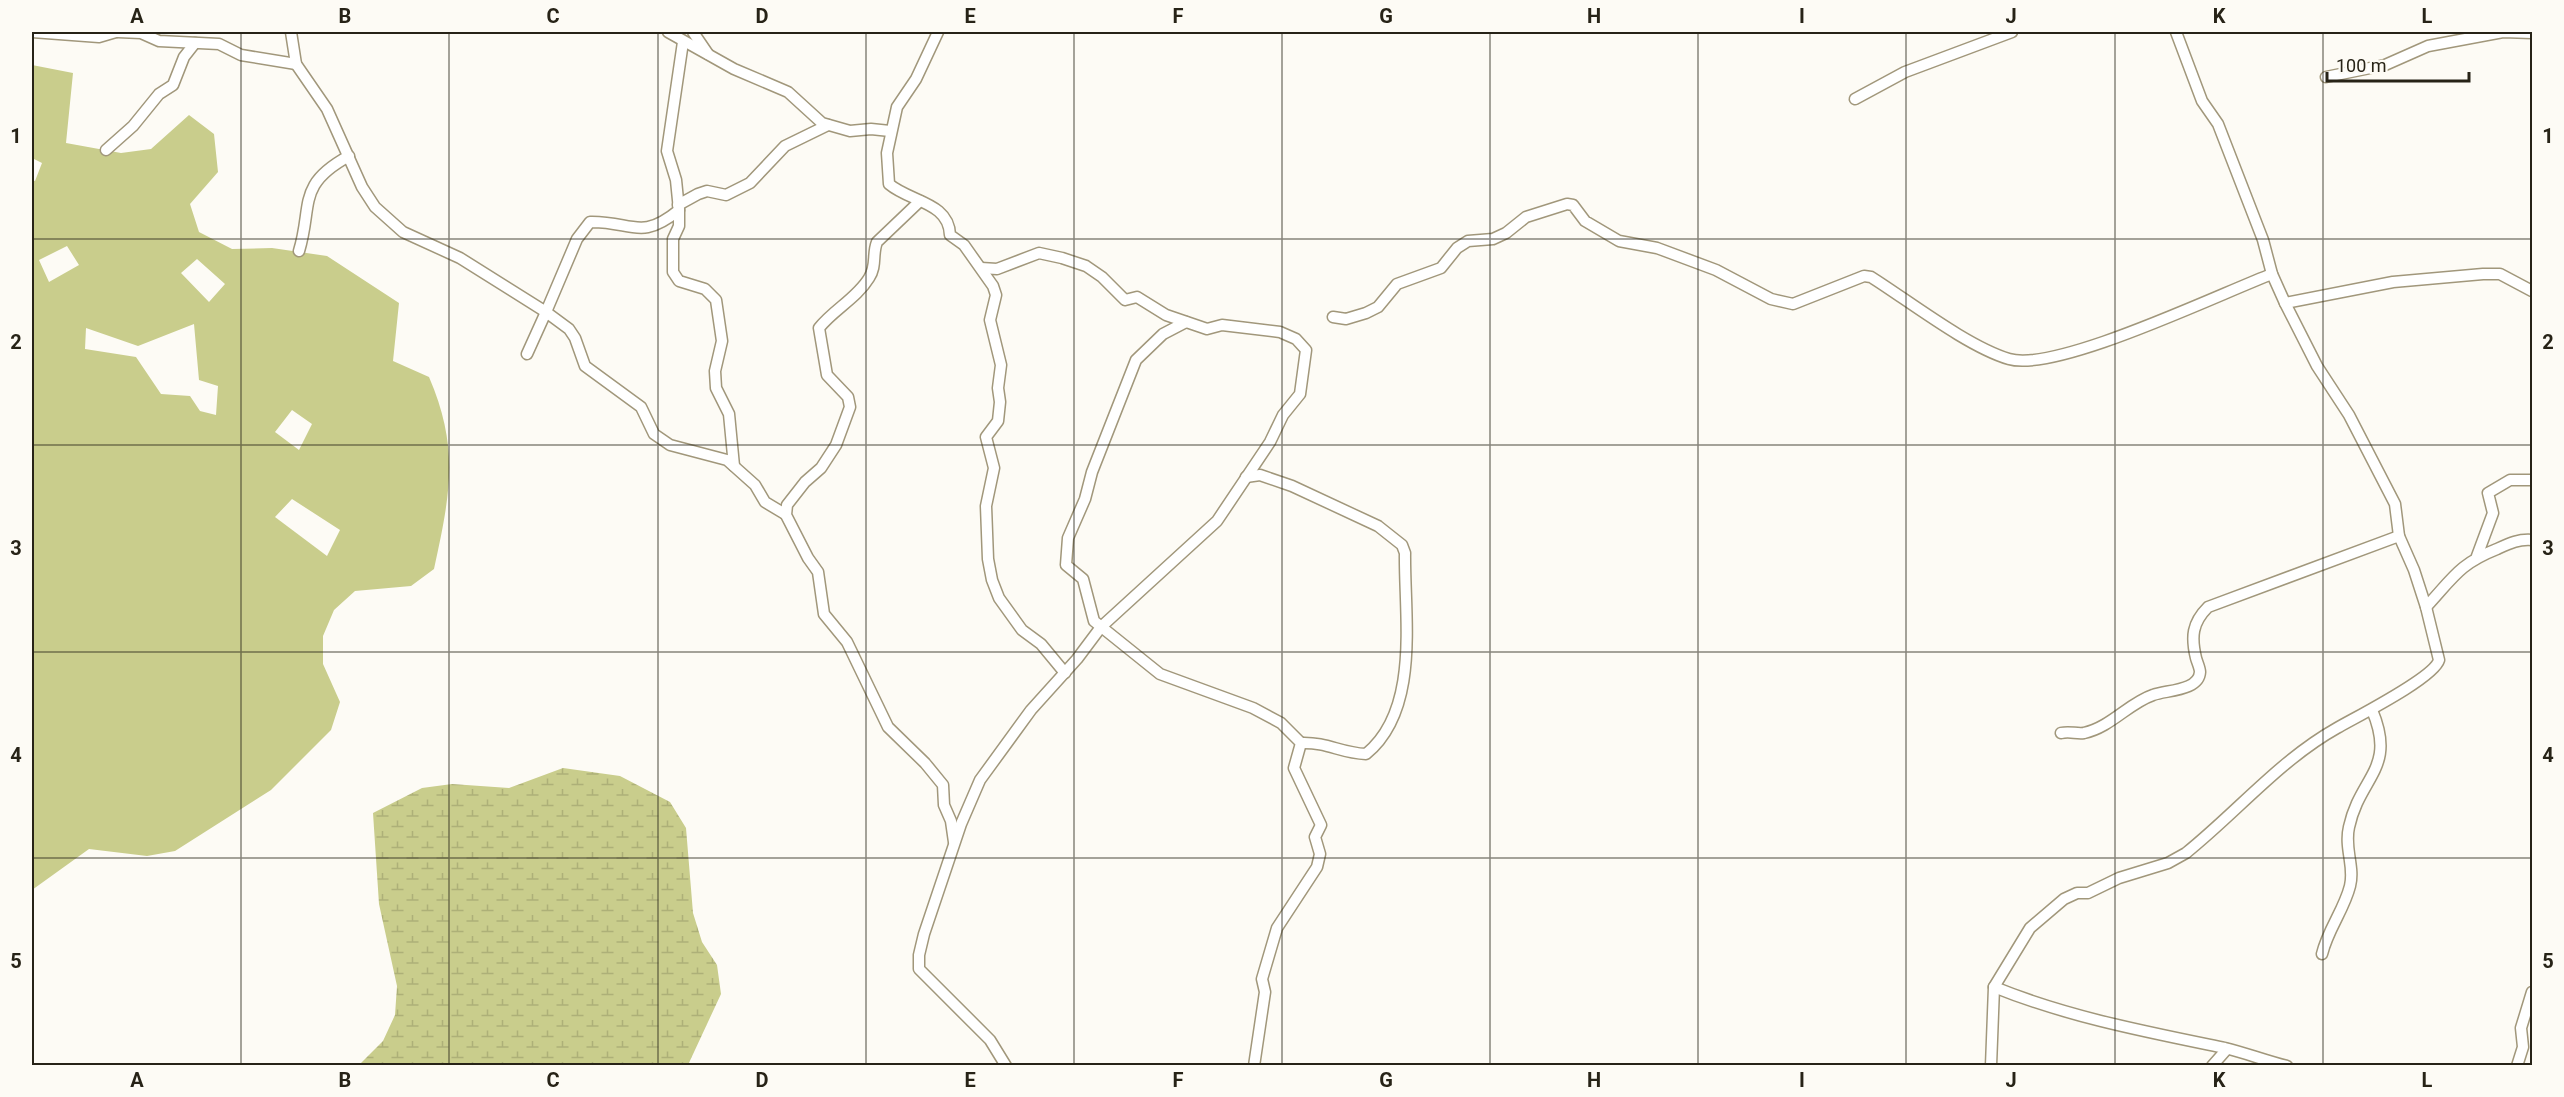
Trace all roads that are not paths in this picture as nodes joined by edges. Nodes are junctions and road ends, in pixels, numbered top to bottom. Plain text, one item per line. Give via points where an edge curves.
1 (32, 32) edge
2 (117, 32) edge
3 (291, 32) edge
4 (668, 32) edge
5 (693, 32) edge
6 (938, 32) edge
7 (2012, 32) edge
8 (2176, 32) edge
9 (2532, 33) edge
10 (683, 42) junction
11 (195, 43) junction
12 (709, 56) junction
13 (296, 64) junction
14 (2326, 77) dead end
15 (1855, 99) dead end
16 (828, 125) junction
17 (890, 132) junction
18 (105, 150) dead end
19 (349, 156) junction
20 (920, 201) junction
21 (679, 207) junction
22 (299, 251) dead end
23 (981, 267) junction
24 (2272, 274) junction
25 (2532, 291) edge
26 (2285, 303) junction
27 (546, 312) junction
28 (1333, 317) dead end
29 (1186, 322) junction
30 (527, 354) dead end
31 (734, 466) junction
32 (1246, 477) junction
33 (2532, 480) edge
34 (785, 514) junction
35 (2399, 536) junction
36 (2532, 540) edge
37 (2476, 556) junction
38 (2426, 607) junction
39 (1101, 627) junction
40 (1065, 673) junction
41 (2372, 711) junction
42 (2061, 734) dead end
43 (1301, 743) junction
44 (954, 846) junction
45 (2322, 954) dead end
46 (1994, 987) junction
47 (2532, 992) edge
48 (2227, 1049) junction
49 (1006, 1065) edge
50 (1254, 1065) edge
51 (1991, 1065) edge
52 (2212, 1065) edge
53 (2287, 1065) edge
54 (2517, 1065) edge

1 - 2 street via 99,37
2 - 11 street via 141,33 159,41
3 - 13 street
4 - 10 street
5 - 12 street
6 - 17 street via 916,79 897,107
7 - 15 street via 1905,72
8 - 24 street via 2202,101 2218,124 2263,240
9 - 14 street via 2503,32 2428,46 2385,65
10 - 12 street
10 - 21 street via 667,150
11 - 13 street via 219,44 242,55
11 - 18 street via 184,57 173,85 159,94 133,126
12 - 16 street via 788,92
13 - 19 street via 327,109
16 - 17 street via 850,131
16 - 21 street via 785,146 750,183 726,195 707,191 698,194
17 - 20 street via 886,153 889,184
19 - 22 street via 337,163 308,195
19 - 27 street via 375,207 403,232 460,258
20 - 23 street via 939,210 950,223 950,235 964,245
20 - 34 street via 877,242 875,266 869,279 819,328 827,375 848,397 850,407 836,445 787,506
21 - 27 street via 662,224 645,230 590,222 577,239
21 - 31 street via 679,226 673,239 674,272 679,281 705,290 716,300 722,341 715,371 716,388 729,414
23 - 29 street via 997,269 1039,253 1062,258 1086,266 1125,300 1137,297 1151,308
23 - 40 street via 996,296 990,320 1001,365 998,421 986,437 994,468 986,506 988,559 999,598 1022,630 1041,644
24 - 26 street
24 - 28 street via 2106,342 2021,361 2008,359 1968,339 1871,277 1864,276 1793,303 1771,299 1716,270 1657,248 1619,241 1584,221 1573,205 1567,204 1526,217 1493,239 1468,241 1441,268 1397,284 1372,310 1346,319
25 - 26 street via 2500,274 2483,274 2392,282
26 - 35 street via 2395,504
27 - 30 street
27 - 31 street via 569,329 585,366 641,407 654,434 670,445 727,460
29 - 32 street via 1207,329 1222,325 1280,332 1296,339 1306,350 1300,394
29 - 39 street via 1163,334 1136,360 1068,538 1066,565 1083,579 1094,621
31 - 34 street via 755,484 765,502
32 - 39 street via 1217,521
32 - 43 street via 1260,475 1292,486 1378,526 1402,545 1405,554 1407,657 1394,714 1384,734 1366,754 1321,742
33 - 37 street via 2510,480 2488,493 2493,513
34 - 44 street via 818,572 824,614 847,642 888,727 943,785
35 - 38 street
35 - 42 street via 2208,607 2193,627 2192,643 2200,672 2188,687 2144,698 2116,719 2082,733
36 - 37 street via 2518,539
37 - 38 street
38 - 41 street via 2439,655 2437,666
39 - 40 street
39 - 43 street via 1160,674 1253,708 1281,723
40 - 44 street via 1031,710 980,780
41 - 45 street via 2382,751 2353,813 2346,850 2352,875 2350,886
41 - 46 street via 2286,762 2186,853 2088,893 2077,893 2046,912 2030,928
43 - 50 street via 1294,768 1321,825 1315,837 1320,854 1317,867 1277,928 1262,979 1265,993
44 - 49 street via 924,934 919,969 990,1040
46 - 48 street via 2101,1021
46 - 51 street
47 - 54 street via 2521,1028 2523,1047
48 - 52 street
48 - 53 street

